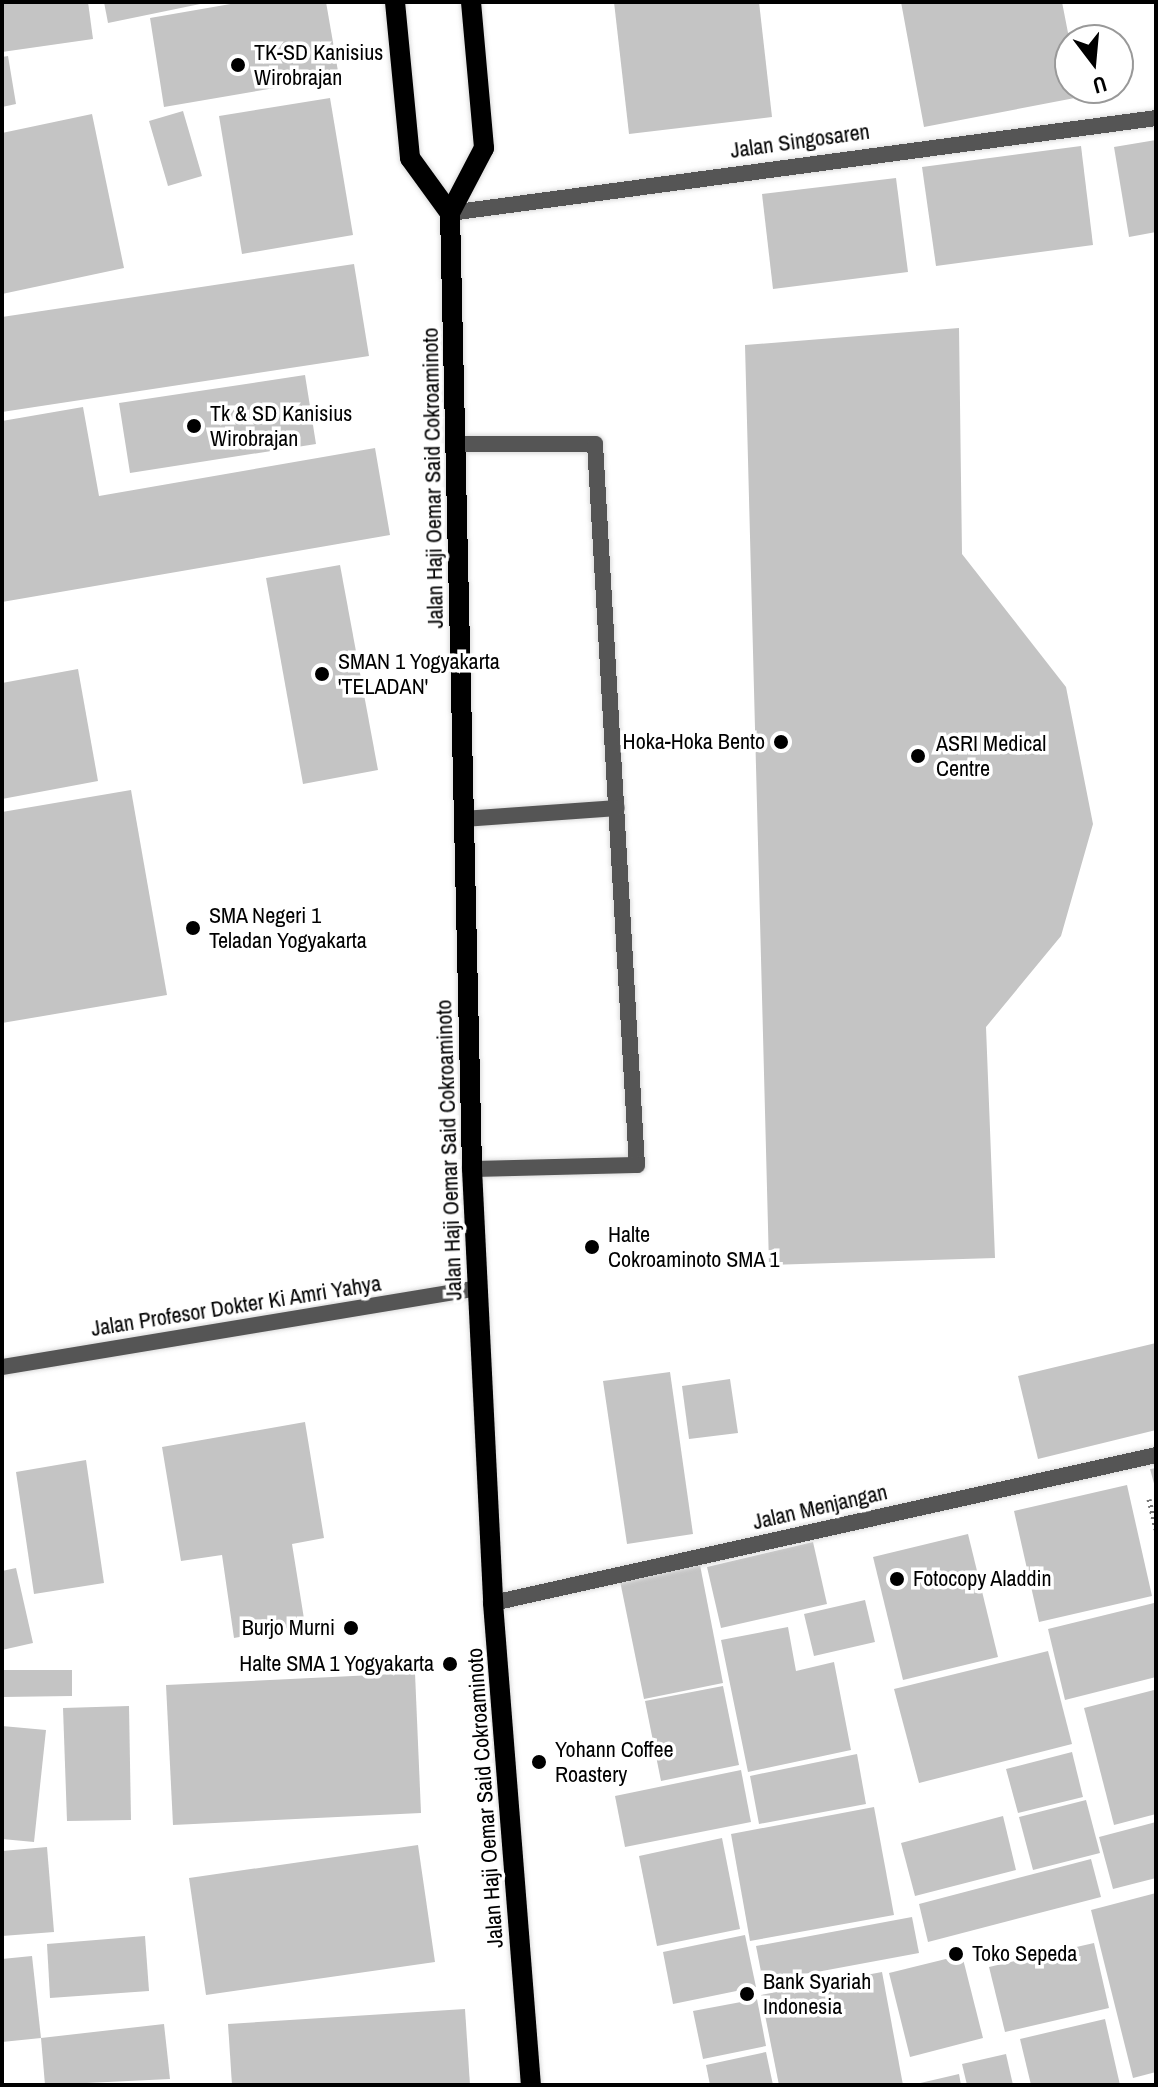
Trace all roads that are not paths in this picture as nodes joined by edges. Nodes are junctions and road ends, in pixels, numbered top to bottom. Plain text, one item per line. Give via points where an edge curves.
1 (395, 2) edge
2 (471, 2) edge
3 (1156, 118) edge
4 (450, 213) junction
5 (456, 444) junction
6 (617, 808) junction
7 (464, 819) junction
8 (472, 1169) junction
9 (477, 1288) junction
10 (2, 1367) edge
11 (1156, 1455) edge
12 (493, 1603) junction
13 (531, 2085) edge

1 - 4 main road via 410,158
2 - 4 main road, Jalan Haji Oemar Said Cokroaminoto via 484,148
3 - 4 street, Jalan Singosaren
4 - 5 main road, Jalan Haji Oemar Said Cokroaminoto
5 - 6 street via 595,444
5 - 7 main road, Jalan Haji Oemar Said Cokroaminoto
6 - 7 street
6 - 8 street via 637,1165
7 - 8 main road, Jalan Haji Oemar Said Cokroaminoto
8 - 9 main road, Jalan Haji Oemar Said Cokroaminoto
9 - 10 street, Jalan Profesor Dokter Ki Amri Yahya
9 - 12 main road, Jalan Haji Oemar Said Cokroaminoto
11 - 12 street, Jalan Menjangan
12 - 13 main road, Jalan Haji Oemar Said Cokroaminoto

